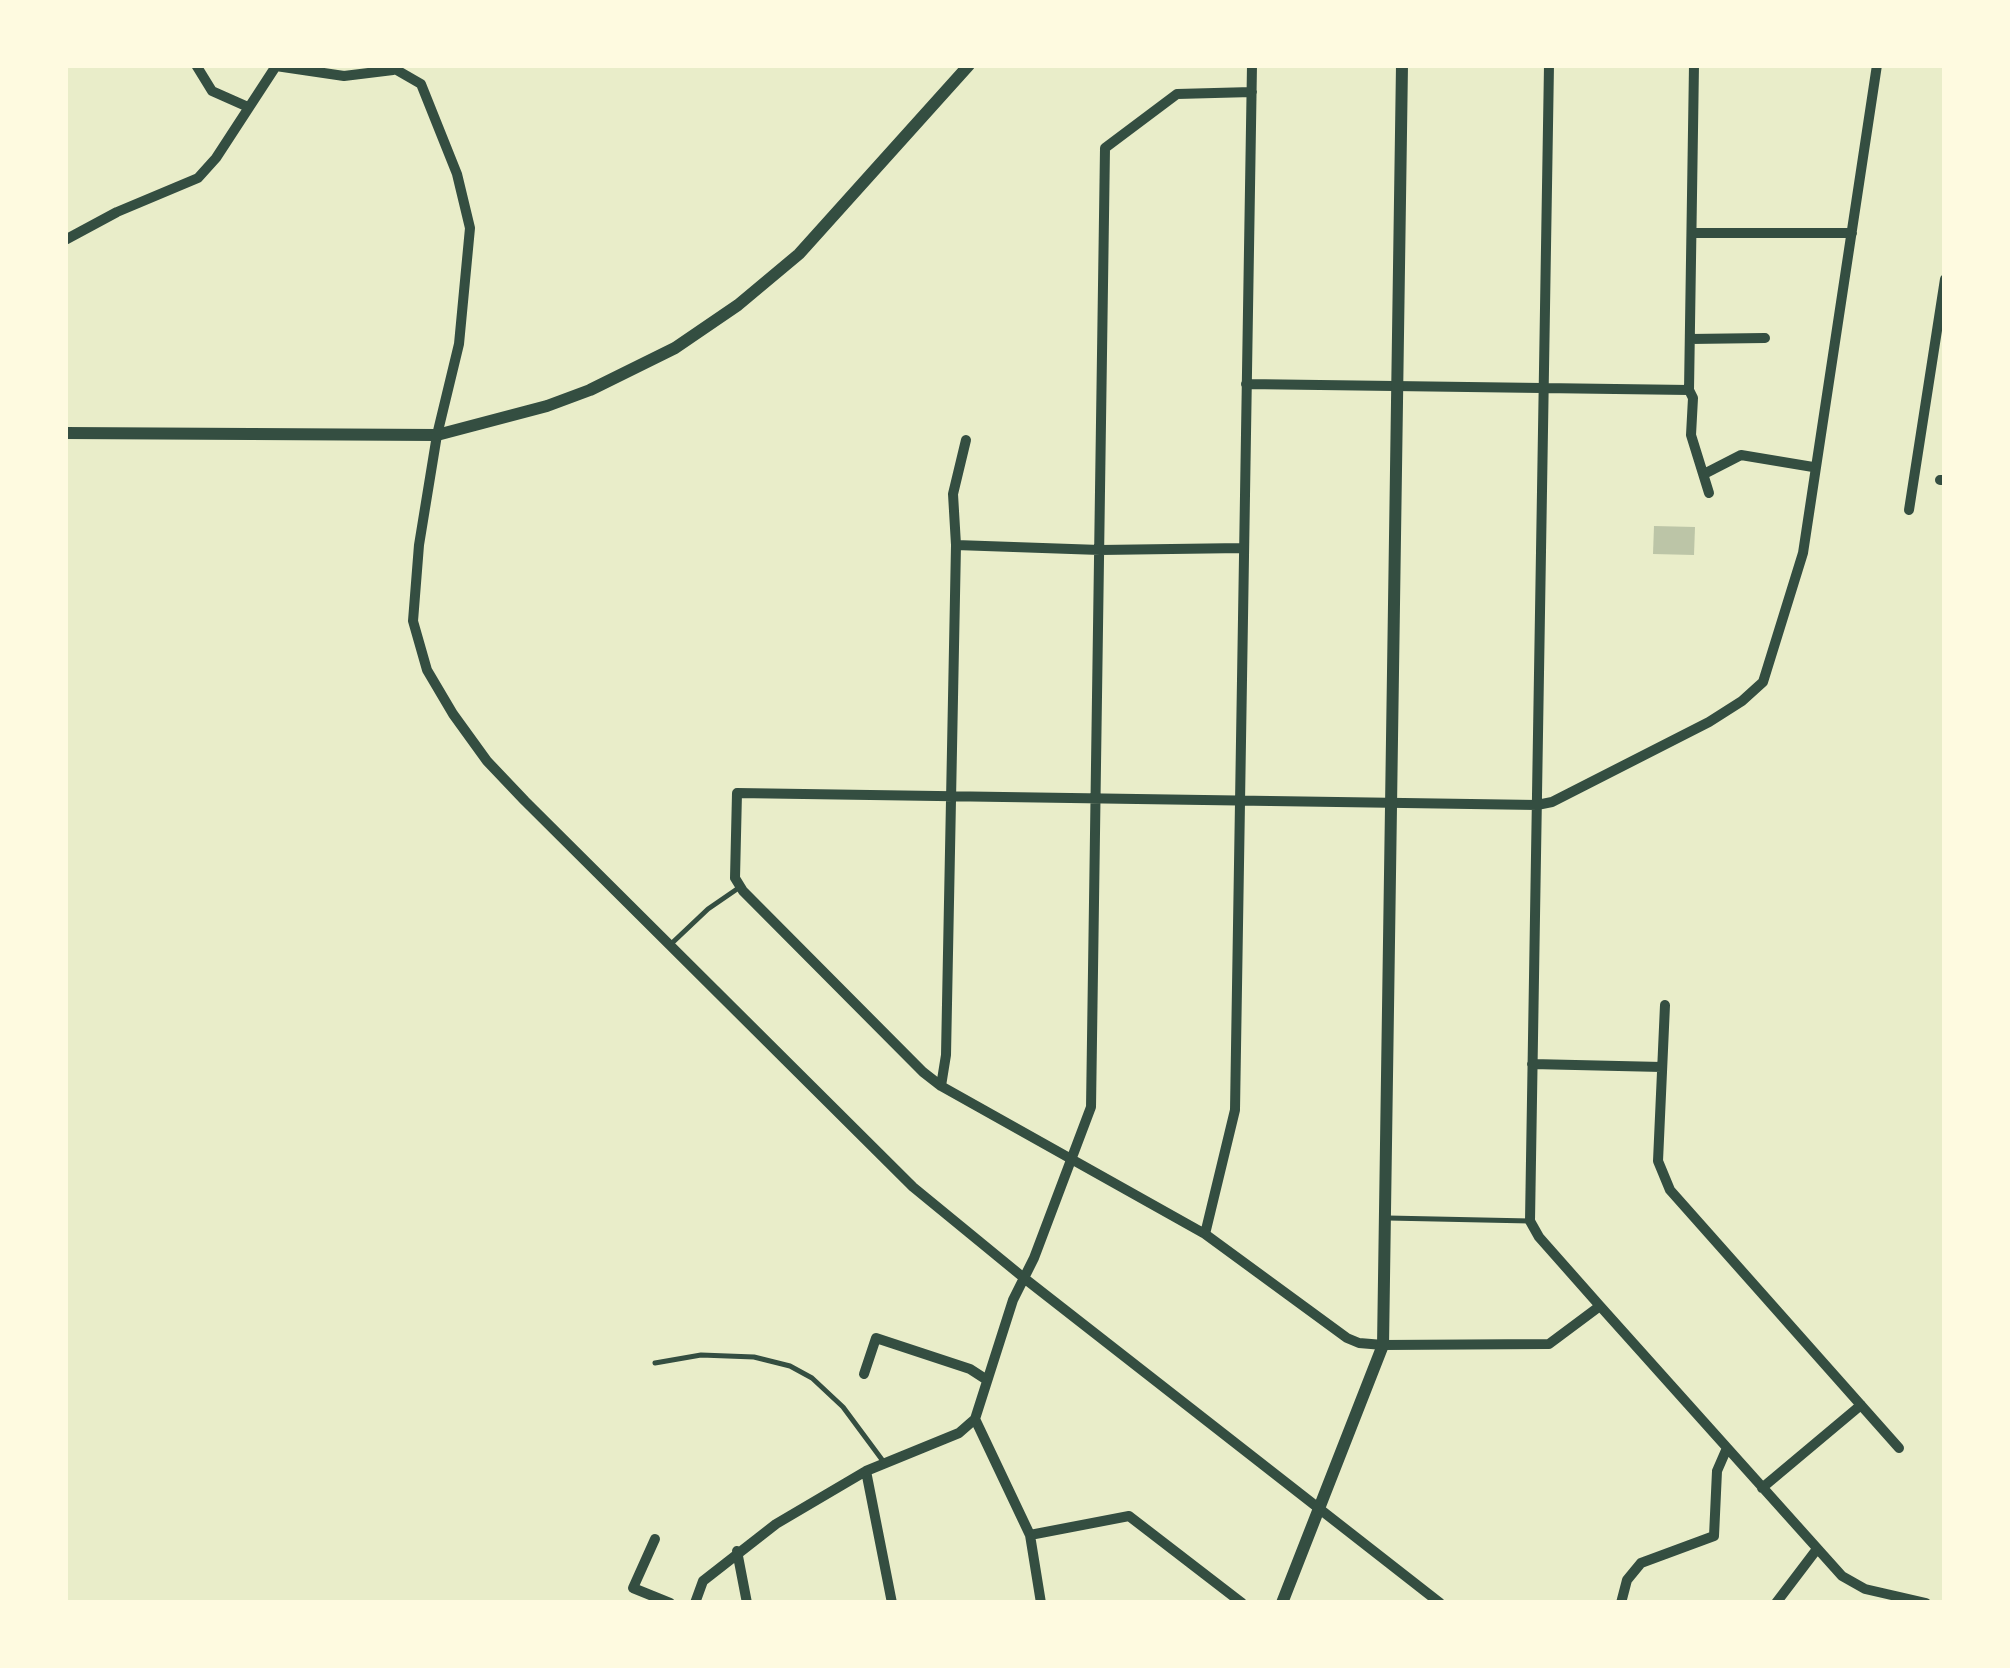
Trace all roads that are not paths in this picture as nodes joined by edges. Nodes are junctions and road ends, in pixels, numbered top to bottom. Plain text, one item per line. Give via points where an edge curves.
1 (196, 65) edge
2 (969, 65) edge
3 (1252, 65) edge
4 (1402, 65) edge
5 (1549, 65) edge
6 (1694, 65) edge
7 (1877, 65) edge
8 (391, 68) edge
9 (1252, 92) junction
10 (248, 107) junction
11 (1692, 233) junction
12 (1852, 233) junction
13 (65, 240) edge
14 (1945, 279) edge
15 (1942, 312) edge
16 (1765, 338) dead end
17 (1690, 339) junction
18 (1246, 384) junction
19 (1396, 388) junction
20 (1544, 388) junction
21 (1689, 390) junction
22 (65, 433) edge
23 (437, 435) junction
24 (966, 440) dead end
25 (1814, 468) junction
26 (1704, 474) junction
27 (1709, 493) dead end
28 (1909, 510) dead end
29 (956, 545) junction
30 (1243, 548) junction
31 (1100, 550) junction
32 (950, 796) junction
33 (1096, 798) junction
34 (1239, 800) junction
35 (1388, 802) junction
36 (1537, 805) junction
37 (740, 887) junction
38 (671, 944) junction
39 (1665, 1005) dead end
40 (1532, 1064) junction
41 (1662, 1067) junction
42 (941, 1086) junction
43 (1072, 1158) junction
44 (1384, 1218) junction
45 (1530, 1221) junction
46 (1205, 1234) junction
47 (1024, 1278) junction
48 (1600, 1306) junction
49 (1382, 1344) junction
50 (655, 1363) dead end
51 (864, 1374) dead end
52 (987, 1380) junction
53 (1861, 1405) junction
54 (975, 1419) junction
55 (1727, 1448) junction
56 (1898, 1448) dead end
57 (886, 1466) junction
58 (866, 1472) junction
59 (1762, 1488) junction
60 (1320, 1509) junction
61 (1030, 1535) junction
62 (654, 1539) dead end
63 (1817, 1550) junction
64 (737, 1552) junction
65 (670, 1603) edge
66 (695, 1603) edge
67 (747, 1603) edge
68 (892, 1603) edge
69 (1041, 1603) edge
70 (1242, 1603) edge
71 (1282, 1603) edge
72 (1440, 1603) edge
73 (1621, 1603) edge
74 (1776, 1603) edge
75 (1926, 1603) edge

1 - 10 street via 212,91
2 - 23 street via 799,254 714,323 590,390
3 - 9 street
4 - 19 street
5 - 20 street
6 - 11 street
7 - 12 street
8 - 10 street via 344,76 276,66
8 - 23 street via 422,84 458,174 470,228 458,344
9 - 18 street
9 - 31 street via 1177,94 1105,148
10 - 13 street via 198,178
11 - 12 street
11 - 17 street
12 - 25 street
14 - 15 street
15 - 28 street
16 - 17 street
17 - 21 street
18 - 19 street
18 - 30 street
19 - 20 street
19 - 35 street
20 - 21 street
20 - 36 street
21 - 26 street via 1691,435
22 - 23 street
23 - 38 street via 414,621 427,670 487,761
24 - 29 street via 953,494
25 - 26 street via 1741,455
25 - 36 street via 1803,553 1763,682 1708,722
26 - 27 street
29 - 31 street
29 - 32 street
30 - 31 street
30 - 34 street
31 - 33 street
32 - 33 street
32 - 37 street via 737,792
32 - 42 street
33 - 34 street
33 - 43 street via 1091,1107
34 - 35 street
34 - 46 street via 1235,1110
35 - 36 street
35 - 44 street
36 - 40 street
37 - 38 lane
37 - 42 street
38 - 47 street via 913,1186
39 - 41 street
40 - 41 street
40 - 45 street
41 - 53 street via 1658,1161 1670,1190
42 - 43 street
43 - 46 street
43 - 47 street
44 - 45 lane
44 - 49 street
45 - 48 street
46 - 49 street via 1334,1330 1359,1343
47 - 52 street
47 - 60 street
48 - 49 street via 1549,1344
48 - 55 street
49 - 60 street
50 - 57 lane via 702,1355 790,1366 843,1407
51 - 52 street via 876,1338 970,1368
52 - 54 street
53 - 56 street
53 - 59 street
54 - 57 street
54 - 61 street
55 - 59 street
55 - 73 street via 1717,1472 1714,1536 1640,1562
57 - 58 street
58 - 64 street
58 - 68 street
59 - 63 street
60 - 71 street
60 - 72 street
61 - 69 street
61 - 70 street via 1129,1516
62 - 65 street via 634,1588
63 - 74 street
63 - 75 street via 1852,1584
64 - 66 street via 703,1580
64 - 67 street

